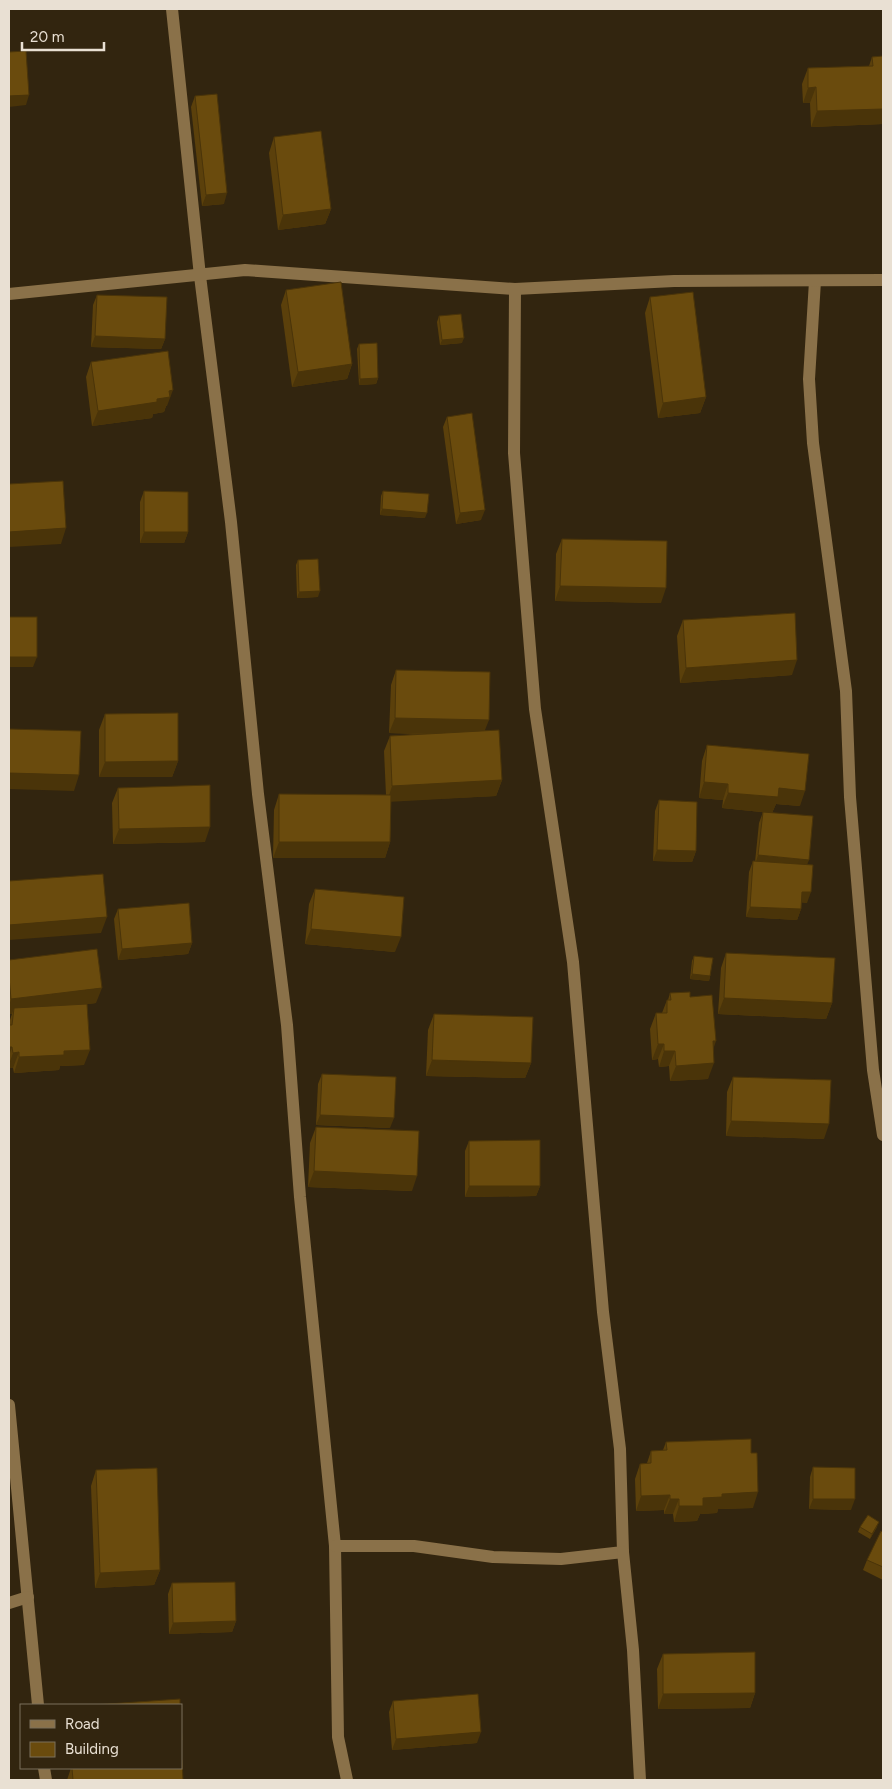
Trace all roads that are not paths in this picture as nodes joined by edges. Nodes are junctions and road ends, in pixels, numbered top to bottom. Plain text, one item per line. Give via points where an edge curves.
1 (172, 9) edge
2 (200, 276) junction
3 (814, 280) junction
4 (883, 280) edge
5 (515, 289) junction
6 (9, 294) edge
7 (883, 1135) edge
8 (9, 1405) edge
9 (336, 1546) junction
10 (623, 1552) junction
11 (28, 1598) junction
12 (9, 1603) edge
13 (38, 1704) edge
14 (347, 1780) edge
15 (640, 1780) edge

1 - 2 street
2 - 5 street via 245,270
2 - 6 street
2 - 9 street via 231,522 258,794 286,1025
3 - 4 street
3 - 5 street via 674,281
3 - 7 street via 810,379 813,443 846,691 850,797 873,1070
5 - 10 street via 514,453 535,709 573,962 603,1312 620,1449
8 - 11 street
9 - 10 street via 414,1546 494,1557 561,1559
9 - 14 street via 338,1737
10 - 15 street via 633,1650
11 - 12 street
11 - 13 street

